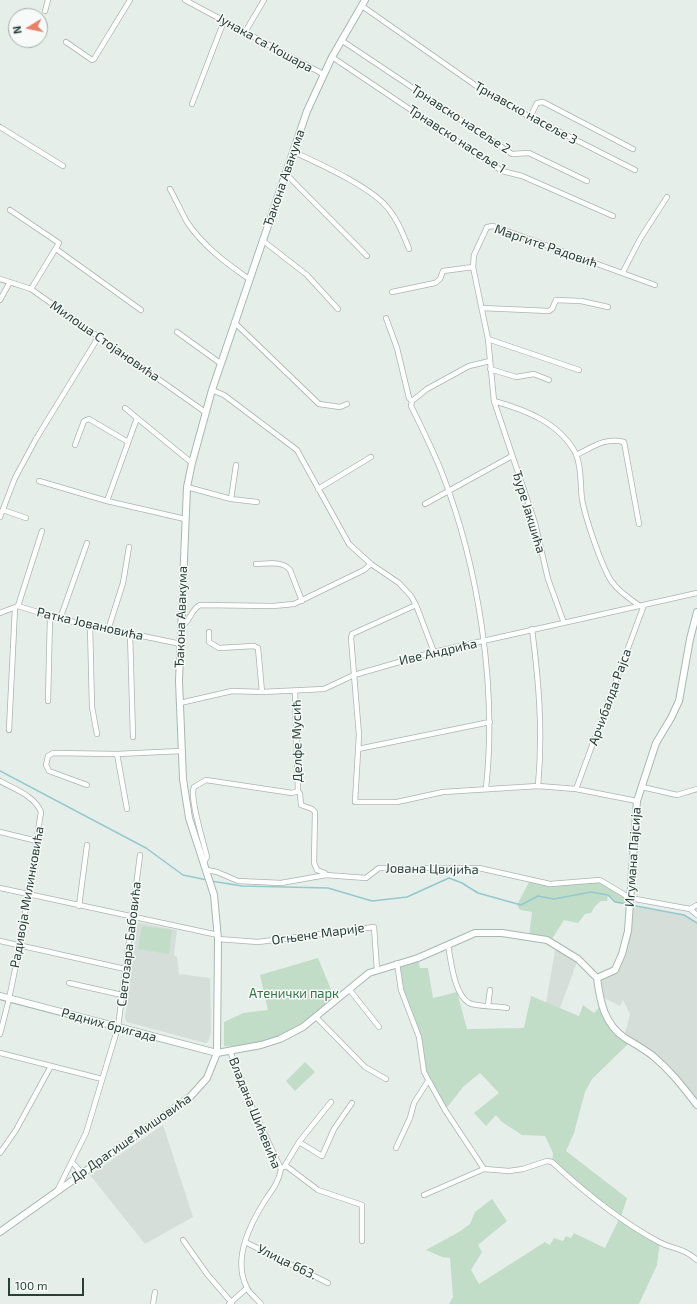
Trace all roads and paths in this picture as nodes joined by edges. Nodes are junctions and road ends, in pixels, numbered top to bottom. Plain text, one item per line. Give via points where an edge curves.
1 (130, 0) edge
2 (185, 0) edge
3 (264, 0) edge
4 (364, 3) edge
5 (224, 21) junction
6 (245, 32) junction
7 (341, 40) junction
8 (66, 42) dead end
9 (332, 57) junction
10 (323, 74) junction
11 (192, 104) dead end
12 (530, 117) junction
13 (0, 127) edge
14 (633, 149) dead end
15 (294, 152) junction
16 (63, 166) dead end
17 (635, 170) dead end
18 (286, 174) junction
19 (587, 181) dead end
20 (170, 189) dead end
21 (667, 197) dead end
22 (10, 210) dead end
23 (613, 216) dead end
24 (262, 240) junction
25 (56, 249) junction
26 (409, 249) dead end
27 (366, 256) dead end
28 (473, 267) junction
29 (623, 272) junction
30 (0, 279) edge
31 (249, 279) junction
32 (10, 282) junction
33 (655, 285) dead end
34 (31, 289) junction
35 (392, 292) dead end
36 (0, 300) edge
37 (608, 307) dead end
38 (482, 308) junction
39 (338, 309) dead end
40 (141, 310) dead end
41 (386, 318) dead end
42 (234, 322) junction
43 (177, 332) dead end
44 (99, 336) junction
45 (488, 339) junction
46 (490, 360) junction
47 (220, 363) junction
48 (490, 369) junction
49 (579, 370) dead end
50 (549, 380) dead end
51 (212, 390) junction
52 (412, 401) junction
53 (494, 401) junction
54 (347, 404) dead end
55 (125, 408) dead end
56 (205, 412) junction
57 (137, 418) junction
58 (128, 442) junction
59 (75, 445) dead end
60 (512, 456) junction
61 (576, 456) junction
62 (371, 457) dead end
63 (192, 463) junction
64 (236, 465) dead end
65 (39, 481) dead end
66 (187, 487) junction
67 (318, 489) junction
68 (448, 491) junction
69 (231, 499) junction
70 (107, 501) junction
71 (257, 502) dead end
72 (425, 504) dead end
73 (3, 510) junction
74 (0, 517) edge
75 (26, 518) dead end
76 (185, 519) junction
77 (639, 524) dead end
78 (42, 531) dead end
79 (87, 543) dead end
80 (129, 546) dead end
81 (256, 564) dead end
82 (371, 564) junction
83 (697, 593) edge
84 (302, 601) junction
85 (416, 605) junction
86 (642, 606) junction
87 (17, 607) junction
88 (697, 612) edge
89 (0, 613) edge
90 (50, 617) junction
91 (60, 620) junction
92 (564, 623) junction
93 (90, 626) junction
94 (181, 626) junction
95 (532, 629) junction
96 (108, 630) junction
97 (209, 632) dead end
98 (130, 633) junction
99 (484, 641) junction
100 (181, 644) junction
101 (434, 652) junction
102 (354, 675) junction
103 (296, 691) junction
104 (262, 692) junction
105 (48, 701) dead end
106 (180, 703) junction
107 (490, 722) junction
108 (9, 730) dead end
109 (97, 734) dead end
110 (133, 737) dead end
111 (358, 749) junction
112 (182, 751) junction
113 (117, 754) junction
114 (0, 781) edge
115 (88, 785) dead end
116 (538, 786) junction
117 (642, 787) junction
118 (486, 788) junction
119 (576, 789) junction
120 (697, 789) edge
121 (298, 791) junction
122 (638, 801) junction
123 (127, 809) dead end
124 (0, 832) edge
125 (37, 841) junction
126 (87, 844) dead end
127 (140, 855) dead end
128 (204, 862) junction
129 (207, 871) junction
130 (326, 875) junction
131 (0, 888) edge
132 (28, 894) junction
133 (630, 898) junction
134 (697, 905) edge
135 (79, 906) junction
136 (690, 909) junction
137 (697, 915) edge
138 (132, 916) junction
139 (218, 937) junction
140 (0, 941) edge
141 (20, 945) junction
142 (448, 945) junction
143 (397, 963) junction
144 (125, 969) junction
145 (377, 970) junction
146 (597, 978) junction
147 (69, 983) dead end
148 (349, 989) junction
149 (490, 990) dead end
150 (122, 995) junction
151 (0, 996) edge
152 (10, 998) junction
153 (488, 1005) junction
154 (507, 1008) dead end
155 (316, 1017) junction
156 (118, 1027) junction
157 (379, 1027) dead end
158 (0, 1034) edge
159 (230, 1051) junction
160 (0, 1053) edge
161 (217, 1053) junction
162 (51, 1066) junction
163 (102, 1079) junction
164 (386, 1079) dead end
165 (428, 1081) junction
166 (331, 1102) dead end
167 (352, 1103) dead end
168 (697, 1106) edge
169 (299, 1142) junction
170 (396, 1148) dead end
171 (0, 1153) edge
172 (72, 1162) junction
173 (283, 1167) junction
174 (484, 1169) junction
175 (82, 1173) junction
176 (58, 1189) junction
177 (424, 1195) dead end
178 (0, 1232) edge
179 (183, 1240) dead end
180 (362, 1241) dead end
181 (245, 1242) junction
182 (697, 1260) edge
183 (328, 1283) dead end
184 (248, 1288) junction
185 (155, 1292) dead end
186 (231, 1303) edge
187 (153, 1304) edge
188 (261, 1304) edge

1 - 8 street via 94,59
2 - 5 street, Јунака са Кошара
3 - 6 street
4 - 7 main road, Ђакона Авакума
4 - 12 street, Трнавско насеље 3 via 479,88
5 - 6 street, Јунака са Кошара
5 - 11 street
6 - 10 street, Јунака са Кошара
7 - 9 main road, Ђакона Авакума
7 - 19 street, Трнавско насеље 2 via 512,154 530,153
9 - 10 main road, Ђакона Авакума
9 - 23 street, Трнавско насеље 1 via 502,171 522,176
10 - 15 main road, Ђакона Авакума via 307,111
12 - 14 street via 537,103 543,102
12 - 17 street, Трнавско насеље 3
13 - 16 street
15 - 18 main road, Ђакона Авакума
15 - 26 street via 336,172 379,199 390,210
18 - 24 main road, Ђакона Авакума
18 - 27 street
20 - 31 street via 188,223 208,247 221,260
21 - 29 street
22 - 25 street via 59,242
24 - 31 main road, Ђакона Авакума
24 - 39 street via 307,275
25 - 34 street
25 - 40 street
28 - 29 street, Маргите Радовић via 474,255 487,227 493,226
28 - 35 street via 444,271 435,284
28 - 38 street, Маргите Радовић
29 - 33 street, Маргите Радовић
30 - 32 street, Милоша Стојановића
31 - 42 main road, Ђакона Авакума
32 - 34 street, Милоша Стојановића
32 - 36 street
34 - 44 street, Милоша Стојановића
37 - 38 street via 580,301 556,300 549,311
38 - 45 street, Маргите Радовић
41 - 52 street
42 - 47 main road, Ђакона Авакума
42 - 54 street via 319,404 340,408
43 - 47 street
44 - 56 street, Милоша Стојановића
44 - 73 street via 36,439 15,478
45 - 46 street, Маргите Радовић
45 - 49 street
46 - 48 street, Маргите Радовић
46 - 52 street via 469,366 427,389
47 - 51 main road, Ђакона Авакума
48 - 50 street via 516,377 534,374
48 - 53 street, Маргите Радовић
51 - 56 main road, Ђакона Авакума
51 - 67 street via 224,395 292,445
52 - 68 street via 411,406
53 - 60 street, Ђуре Јакшића
53 - 61 street via 516,407 548,423
55 - 57 street
56 - 63 main road, Ђакона Авакума
57 - 58 street
57 - 63 street
58 - 59 street via 89,420 84,421
58 - 70 street
60 - 68 street
60 - 92 street, Ђуре Јакшића via 535,523 548,579
61 - 77 street via 599,444 613,440 624,442
61 - 86 street via 585,516 610,578 623,594
62 - 67 street
63 - 66 main road, Ђакона Авакума
64 - 69 street
65 - 70 street
66 - 69 street
66 - 76 main road, Ђакона Авакума
67 - 82 street via 349,544
68 - 72 street
68 - 99 street via 479,604
69 - 71 street
70 - 76 street
73 - 74 street
73 - 75 street
76 - 94 main road, Ђакона Авакума
78 - 87 street
79 - 91 street
80 - 96 street via 123,583
81 - 84 street via 280,563 287,566
82 - 84 street
82 - 85 street via 399,583
83 - 86 street, Иве Андрића
84 - 94 street via 273,606 200,605
85 - 101 street
85 - 102 street via 352,634
86 - 92 street, Иве Андрића
86 - 119 street, Арчибалда Рајса
87 - 89 street
87 - 90 street, Ратка Јовановића
87 - 108 street
88 - 117 main road, Игумана Пајсија via 679,701 656,742
90 - 91 street, Ратка Јовановића
90 - 105 street
91 - 93 street, Ратка Јовановића
92 - 95 street, Иве Андрића
93 - 96 street, Ратка Јовановића
93 - 109 street via 92,707
94 - 100 main road, Ђакона Авакума
95 - 99 street, Иве Андрића
95 - 116 street via 540,686
96 - 98 street, Ратка Јовановића
97 - 104 street via 209,642 217,647 258,648
98 - 100 street, Ратка Јовановића
98 - 110 street
99 - 101 street, Иве Андрића
99 - 107 street
100 - 106 main road, Ђакона Авакума
101 - 102 street, Иве Андрића
102 - 103 street, Иве Андрића via 324,689
102 - 111 street
103 - 104 street, Иве Андрића
103 - 121 street, Делфе Мусић
104 - 106 street, Иве Андрића via 232,692
106 - 112 main road, Ђакона Авакума
107 - 111 street
107 - 118 street via 490,757
111 - 118 street via 355,802 397,802 443,792
112 - 113 street
112 - 128 main road, Ђакона Авакума via 185,798
113 - 115 street via 53,753 48,756 46,765 49,771
113 - 123 street
114 - 125 street, Радивоја Милинковића via 37,803 41,812
116 - 118 street
116 - 119 street
117 - 120 street via 677,795
117 - 122 main road, Игумана Пајсија
119 - 122 street
121 - 128 street via 292,793 206,780 194,787 193,796 207,857
121 - 130 street via 301,805 315,812 314,864 317,870
122 - 133 main road, Игумана Пајсија
124 - 125 street
125 - 132 street, Радивоја Милинковића
126 - 135 street
127 - 138 street, Светозара Бабовића
128 - 129 main road, Ђакона Авакума
129 - 130 street, Јована Цвијића via 217,872 238,881 281,882
129 - 139 main road, Др Драгише Мишовића via 216,905
130 - 133 street, Јована Цвијића via 366,878 379,868 479,868 550,884 600,880
131 - 132 street
132 - 135 street
132 - 141 street, Радивоја Милинковића
133 - 136 street
133 - 146 main road, Игумана Пајсија via 628,931 618,966 612,972
134 - 136 street
135 - 138 street
136 - 137 street
138 - 139 street
138 - 144 street, Светозара Бабовића
139 - 145 street, Огњене Марије via 258,942 374,927
139 - 161 main road, Др Драгише Мишовића
140 - 141 street
141 - 144 street
141 - 152 street, Радивоја Милинковића
142 - 143 main road via 418,958
142 - 146 main road via 480,933 529,936 547,940 566,951
142 - 153 street via 458,989 468,1002
143 - 145 main road
143 - 165 street via 402,990 419,1037 421,1062
144 - 150 street, Светозара Бабовића
145 - 148 main road via 359,979
146 - 168 main road via 603,1010 612,1027 644,1049 673,1074
147 - 150 street
148 - 155 main road
148 - 157 street
149 - 153 street
150 - 156 street, Светозара Бабовића
151 - 152 main road, Радних бригада
152 - 156 main road, Радних бригада
152 - 158 street, Радивоја Милинковића
153 - 154 street
155 - 159 main road via 303,1027 274,1041
155 - 164 street via 365,1067
156 - 161 main road, Радних бригада
156 - 163 street, Светозара Бабовића
159 - 161 main road
159 - 173 street, Владана Шићевића via 253,1109
160 - 162 street
161 - 175 main road, Др Драгише Мишовића via 207,1078 190,1097
162 - 163 street
162 - 171 street via 16,1130
163 - 172 street, Светозара Бабовића via 86,1133
165 - 170 street via 414,1103
165 - 174 street
166 - 169 street
167 - 169 street via 334,1129 322,1156
169 - 173 street
172 - 175 street
172 - 176 street, Светозара Бабовића
173 - 180 street via 318,1190 362,1205
173 - 181 street, Владана Шићевића via 276,1186
174 - 177 street
174 - 182 street via 516,1170 547,1161 552,1162 571,1180 620,1217 660,1242 687,1251
175 - 176 main road, Др Драгише Мишовића
176 - 178 main road, Др Драгише Мишовића
179 - 186 street
181 - 183 street, Улица 663.
181 - 184 street, Владана Шићевића via 241,1259
184 - 186 street
184 - 188 street, Владана Шићевића
185 - 187 street

